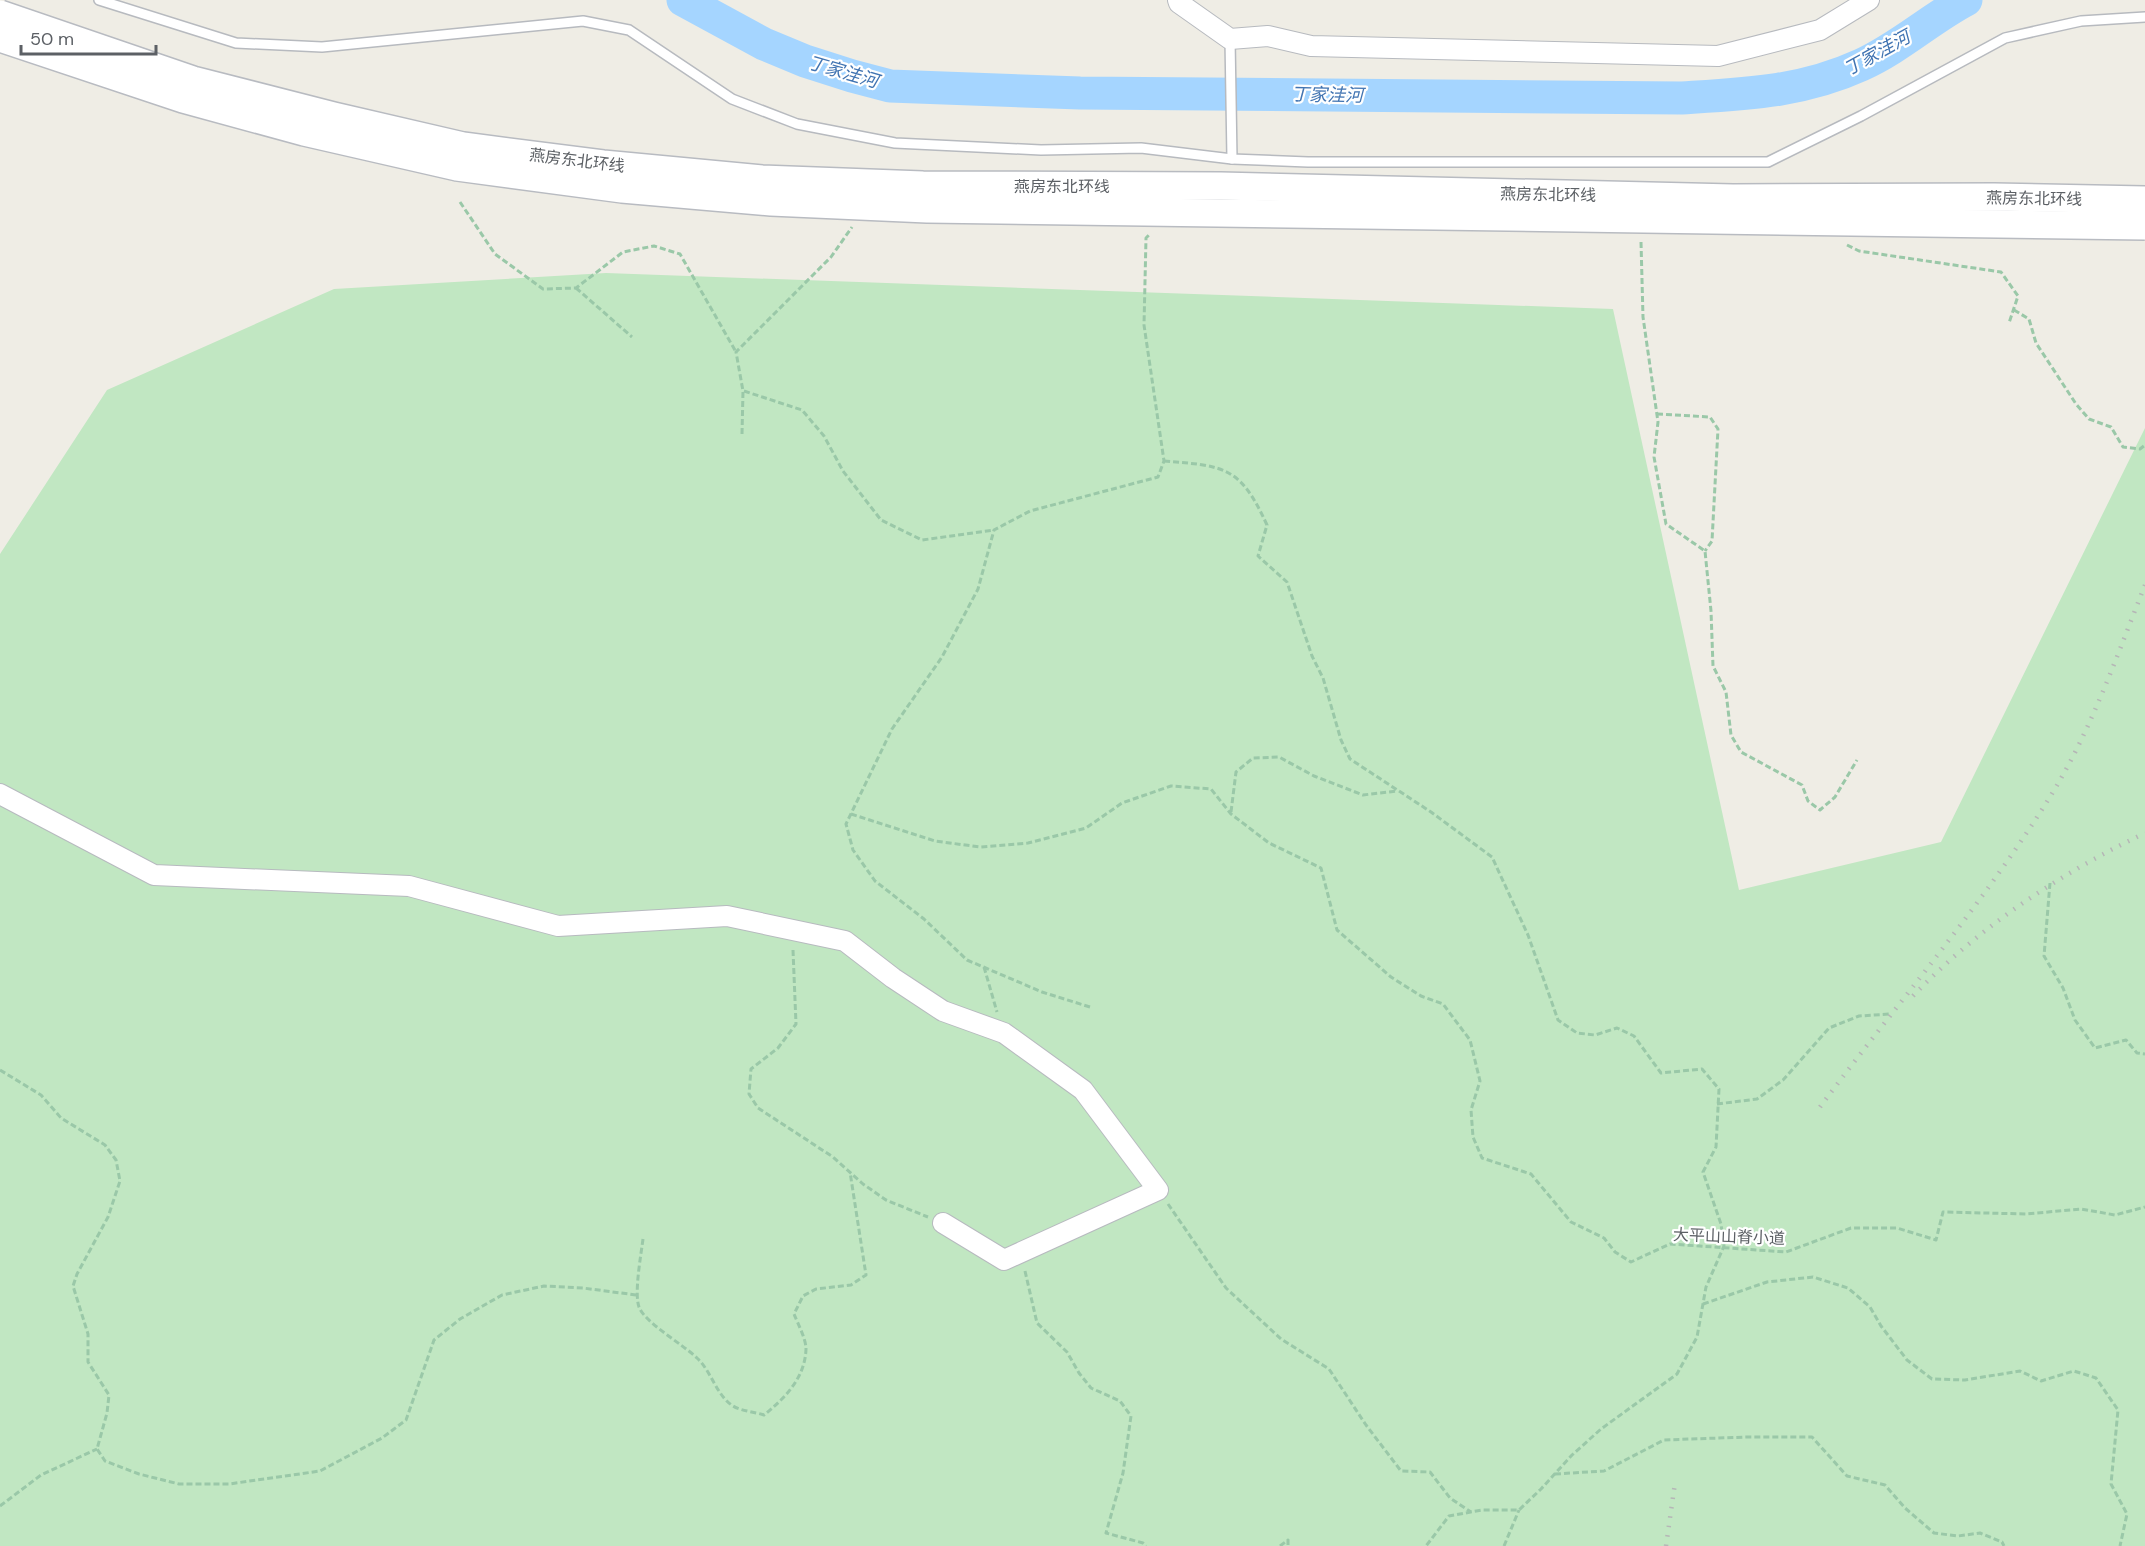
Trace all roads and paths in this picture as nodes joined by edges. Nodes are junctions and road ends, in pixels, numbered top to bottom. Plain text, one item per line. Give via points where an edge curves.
1 (99, 0) edge
2 (1178, 0) edge
3 (1869, 0) edge
4 (0, 14) edge
5 (2145, 17) edge
6 (0, 38) edge
7 (1230, 39) junction
8 (1232, 159) junction
9 (2145, 200) edge
10 (460, 202) dead end
11 (858, 219) dead end
12 (2145, 226) edge
13 (1154, 230) dead end
14 (1641, 234) dead end
15 (1841, 242) dead end
16 (576, 288) junction
17 (2013, 310) junction
18 (2009, 324) dead end
19 (632, 337) dead end
20 (736, 352) junction
21 (743, 391) junction
22 (1657, 414) junction
23 (742, 434) dead end
24 (2145, 445) edge
25 (1164, 461) junction
26 (994, 530) junction
27 (1705, 551) junction
28 (1857, 760) dead end
29 (1399, 791) junction
30 (0, 794) edge
31 (851, 814) junction
32 (1231, 814) junction
33 (2050, 883) dead end
34 (792, 930) junction
35 (984, 967) junction
36 (1090, 1007) dead end
37 (1890, 1014) dead end
38 (1004, 1033) junction
39 (2145, 1054) edge
40 (0, 1070) edge
41 (1717, 1104) junction
42 (850, 1172) junction
43 (1158, 1190) junction
44 (2145, 1207) edge
45 (943, 1222) joint
46 (643, 1239) dead end
47 (1724, 1246) junction
48 (1020, 1252) junction
49 (636, 1295) junction
50 (1703, 1304) junction
51 (97, 1449) junction
52 (1555, 1474) junction
53 (0, 1506) edge
54 (1519, 1510) junction
55 (1471, 1512) junction
56 (1146, 1546) edge
57 (1280, 1546) edge
58 (1288, 1546) edge
59 (1426, 1546) edge
60 (1504, 1546) edge
61 (2004, 1546) edge
62 (2120, 1546) edge

1 - 8 lane via 236,43 322,47 583,21 629,30 732,99 797,124 895,142 1041,150 1141,148
2 - 7 street
3 - 7 street via 1820,30 1718,56 1311,46 1268,36
4 - 9 main road, 燕房东北环线, bridge via 193,80 463,146 762,179 1733,198
5 - 8 lane via 2080,21 2006,38 1768,162
6 - 12 main road, 燕房东北环线, bridge via 183,99 304,132 457,167 622,189 771,202 927,209
7 - 8 lane
10 - 16 path via 495,254 543,289
11 - 20 path via 831,257
13 - 25 path via 1146,238 1144,325
14 - 22 path via 1644,317
15 - 17 path via 1859,251 2001,272 2018,296
16 - 19 path
16 - 20 path via 623,252 654,246 680,254
17 - 18 path
17 - 24 path via 2029,319 2036,343 2089,419 2111,427 2123,447 2140,449
20 - 21 path
21 - 23 path
21 - 26 path via 802,410 881,520 922,540
22 - 27 path via 1654,457 1666,524
22 - 27 path via 1710,417 1718,429 1712,541
25 - 26 path via 1158,477 1030,511
25 - 29 path via 1223,469 1242,483 1256,501 1267,525 1258,556 1287,582 1350,759
26 - 31 path via 978,589 942,657 892,729
27 - 28 path via 1713,666 1726,692 1731,735 1741,752 1802,785 1808,801 1820,810 1835,797
29 - 32 path via 1363,795 1279,758 1253,758 1236,772
29 - 41 path via 1492,857 1528,936 1558,1020 1577,1033 1595,1035 1617,1028 1634,1036 1661,1073 1702,1069 1719,1089
30 - 34 street via 154,875 409,886 558,926 727,916
31 - 32 path, 大平山山脊小道 via 935,841 980,847 1028,843 1086,828 1122,803 1171,786 1211,789
31 - 35 path via 846,824 853,850 875,881 924,919 967,960
32 - 47 path, 大平山山脊小道 via 1269,843 1321,868 1337,930 1391,977 1421,996 1443,1004 1470,1040 1480,1081 1471,1110 1473,1137 1482,1158 1532,1174 1571,1222 1604,1238 1615,1252 1631,1262 1670,1244
33 - 39 path via 2044,956 2063,988 2075,1020 2095,1048 2126,1040 2138,1053
34 - 38 street via 845,941 943,1011
34 - 42 path via 796,1024 778,1048 751,1069 749,1094 758,1108
35 - 36 path via 1042,993
35 - 38 path
37 - 41 path via 1859,1016 1828,1028 1783,1080 1757,1099
38 - 43 street via 1083,1090
40 - 51 path via 41,1095 61,1118 105,1145 116,1160 120,1181 108,1217 72,1286 87,1334 88,1362 109,1395
41 - 47 path via 1716,1147 1703,1172 1721,1224
42 - 45 path via 886,1200
42 - 49 path via 866,1275 851,1285 816,1289 803,1296 794,1314 806,1348 801,1373 784,1399 764,1414 734,1406 717,1389 699,1360 640,1310
43 - 48 street
43 - 55 path via 1226,1288 1281,1339 1329,1369 1401,1471 1430,1472 1450,1498
44 - 47 path, 大平山山脊小道 via 2115,1215 2081,1209 2026,1214 1943,1212 1936,1240 1898,1228 1851,1228 1786,1252
45 - 48 street via 1004,1260
46 - 49 path
47 - 50 path
48 - 56 path via 1037,1323 1067,1352 1091,1388 1120,1401 1131,1416 1122,1473 1106,1533
49 - 51 path via 544,1286 502,1295 460,1319 434,1340 406,1420 382,1438 320,1471 229,1484 179,1484 105,1461
50 - 52 path via 1697,1337 1677,1374 1601,1429
50 - 62 path via 1767,1281 1813,1277 1848,1288 1870,1307 1906,1360 1932,1379 1965,1380 2020,1371 2041,1381 2074,1371 2096,1378 2118,1410 2111,1484 2127,1514
51 - 53 path via 41,1475
52 - 54 path
52 - 61 path via 1604,1471 1664,1440 1812,1437 1847,1476 1885,1485 1934,1533 1980,1533
54 - 55 path
54 - 60 path
55 - 59 path via 1449,1515
57 - 58 path via 1288,1540

